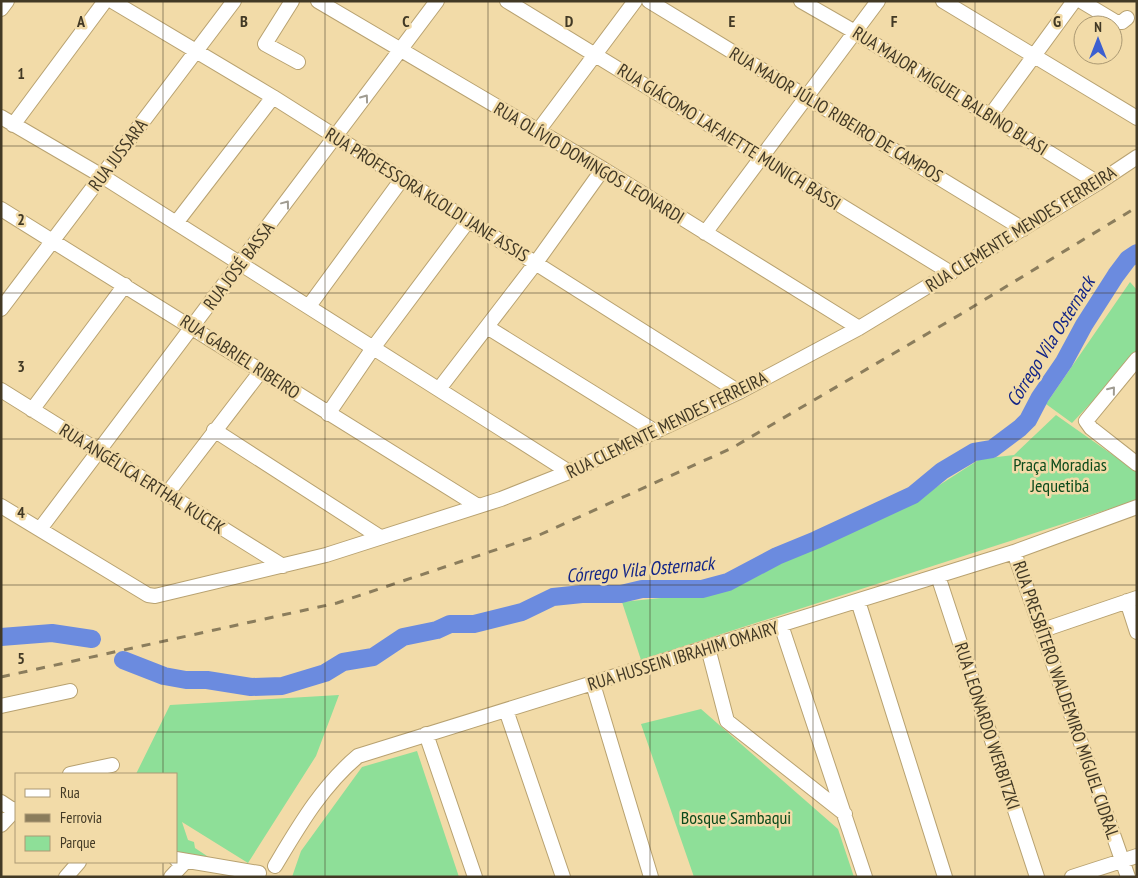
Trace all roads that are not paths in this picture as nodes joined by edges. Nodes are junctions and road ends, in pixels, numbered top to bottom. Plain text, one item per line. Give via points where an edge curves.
1 (7, 1) edge
2 (106, 1) edge
3 (112, 1) edge
4 (234, 1) edge
5 (292, 1) edge
6 (318, 1) edge
7 (437, 1) edge
8 (507, 1) edge
9 (635, 1) edge
10 (649, 1) edge
11 (801, 1) edge
12 (878, 1) edge
13 (943, 1) edge
14 (1074, 1) edge
15 (1081, 1) edge
16 (1102, 6) edge
17 (1, 9) edge
18 (1128, 18) dead end
19 (855, 32) junction
20 (400, 50) junction
21 (196, 52) junction
22 (595, 55) junction
23 (1034, 56) junction
24 (298, 62) dead end
25 (273, 97) junction
26 (807, 97) junction
27 (990, 116) junction
28 (1137, 118) edge
29 (7, 121) edge
30 (538, 131) junction
31 (336, 137) junction
32 (1137, 157) edge
33 (761, 158) junction
34 (603, 169) junction
35 (102, 176) junction
36 (402, 179) junction
37 (1098, 183) junction
38 (1, 209) edge
39 (468, 221) junction
40 (176, 223) junction
41 (1023, 229) junction
42 (706, 233) junction
43 (53, 241) junction
44 (535, 264) junction
45 (240, 265) junction
46 (951, 273) junction
47 (125, 285) junction
48 (309, 306) junction
49 (1, 309) edge
50 (193, 327) junction
51 (487, 327) junction
52 (859, 328) junction
53 (373, 348) junction
54 (1137, 359) edge
55 (260, 371) junction
56 (439, 389) junction
57 (1, 390) edge
58 (739, 392) junction
59 (32, 410) junction
60 (328, 414) junction
61 (214, 430) junction
62 (656, 432) junction
63 (98, 452) junction
64 (1137, 464) edge
65 (569, 472) junction
66 (166, 495) junction
67 (1, 506) edge
68 (478, 506) junction
69 (1137, 507) edge
70 (40, 529) junction
71 (380, 537) junction
72 (1014, 552) junction
73 (283, 566) junction
74 (938, 576) junction
75 (1132, 600) edge
76 (858, 601) junction
77 (781, 625) junction
78 (1042, 630) junction
79 (1137, 632) edge
80 (708, 648) junction
81 (593, 684) junction
82 (70, 691) dead end
83 (1, 706) edge
84 (506, 710) junction
85 (426, 734) junction
86 (112, 765) dead end
87 (75, 773) edge
88 (1, 802) edge
89 (15, 809) edge
90 (15, 811) edge
91 (846, 815) junction
92 (1, 825) edge
93 (1137, 856) edge
94 (181, 860) edge
95 (1122, 861) junction
96 (79, 863) edge
97 (275, 871) edge
98 (260, 875) edge
99 (66, 877) edge
100 (171, 877) edge
101 (475, 877) edge
102 (563, 877) edge
103 (651, 877) edge
104 (865, 877) edge
105 (945, 877) edge
106 (1037, 877) edge
107 (1072, 877) edge
108 (1128, 877) edge

1 - 17 street
2 - 29 street
3 - 21 street, RUA PROFESSORA KLOLDI JANE ASSIS
4 - 21 street, RUA JUSSARA
5 - 24 street via 265,44
6 - 20 street, RUA OLÍVIO DOMINGOS LEONARDI
7 - 20 street, RUA JOSÉ BASSA
8 - 22 street, RUA GIÁCOMO LAFAIETTE MUNICH BASSI
9 - 22 street
10 - 26 street, RUA MAJOR JÚLIO RIBEIRO DE CAMPOS
11 - 19 street, RUA MAJOR MIGUEL BALBINO BLASI
12 - 19 street
13 - 23 street
14 - 23 street
15 - 16 street
16 - 18 street via 1116,22
19 - 26 street
19 - 27 street, RUA MAJOR MIGUEL BALBINO BLASI
20 - 30 street, RUA OLÍVIO DOMINGOS LEONARDI
31 -> 20 street, RUA JOSÉ BASSA
21 - 25 street, RUA PROFESSORA KLOLDI JANE ASSIS
21 - 35 street, RUA JUSSARA
22 - 30 street
22 - 33 street, RUA GIÁCOMO LAFAIETTE MUNICH BASSI
23 - 27 street
23 - 28 street
25 - 31 street, RUA PROFESSORA KLOLDI JANE ASSIS
25 - 40 street
26 - 33 street
26 - 41 street, RUA MAJOR JÚLIO RIBEIRO DE CAMPOS
27 - 37 street, RUA MAJOR MIGUEL BALBINO BLASI
29 - 35 street
30 - 34 street, RUA OLÍVIO DOMINGOS LEONARDI
31 - 36 street, RUA PROFESSORA KLOLDI JANE ASSIS
45 -> 31 street, RUA JOSÉ BASSA
32 - 37 street, RUA CLEMENTE MENDES FERREIRA
33 - 42 street
33 - 46 street, RUA GIÁCOMO LAFAIETTE MUNICH BASSI
34 - 42 street, RUA OLÍVIO DOMINGOS LEONARDI
34 - 44 street
35 - 40 street
35 - 43 street, RUA JUSSARA
36 - 39 street, RUA PROFESSORA KLOLDI JANE ASSIS
36 - 48 street
37 - 41 street, RUA CLEMENTE MENDES FERREIRA
38 - 43 street, RUA GABRIEL RIBEIRO
39 - 44 street, RUA PROFESSORA KLOLDI JANE ASSIS
39 - 53 street
40 - 45 street
41 - 46 street, RUA CLEMENTE MENDES FERREIRA
42 - 52 street, RUA OLÍVIO DOMINGOS LEONARDI
43 - 47 street, RUA GABRIEL RIBEIRO
43 - 49 street, RUA JUSSARA
44 - 51 street
44 - 58 street, RUA PROFESSORA KLOLDI JANE ASSIS
45 - 48 street
45 - 50 street, RUA JOSÉ BASSA
46 - 52 street, RUA CLEMENTE MENDES FERREIRA
47 - 50 street, RUA GABRIEL RIBEIRO
47 - 59 street
48 - 53 street
50 - 55 street, RUA GABRIEL RIBEIRO
50 - 63 street, RUA JOSÉ BASSA
51 - 56 street
51 - 62 street
52 - 58 street, RUA CLEMENTE MENDES FERREIRA
53 - 56 street
53 - 60 street
64 -> 54 street via 1086,421
55 - 60 street, RUA GABRIEL RIBEIRO
55 - 61 street
56 - 65 street
57 - 59 street, RUA ANGÉLICA ERTHAL KUCEK
58 - 62 street, RUA CLEMENTE MENDES FERREIRA
59 - 63 street, RUA ANGÉLICA ERTHAL KUCEK
60 - 68 street, RUA GABRIEL RIBEIRO
61 - 66 street
61 - 71 street
62 - 65 street, RUA CLEMENTE MENDES FERREIRA
63 - 66 street, RUA ANGÉLICA ERTHAL KUCEK
63 - 70 street, RUA JOSÉ BASSA
65 - 68 street, RUA CLEMENTE MENDES FERREIRA
66 - 73 street, RUA ANGÉLICA ERTHAL KUCEK
67 - 70 street
68 - 71 street, RUA CLEMENTE MENDES FERREIRA
69 - 72 street, RUA HUSSEIN IBRAHIM OMAIRY
70 - 73 street, RUA CLEMENTE MENDES FERREIRA via 148,595
71 - 73 street, RUA CLEMENTE MENDES FERREIRA
72 - 74 street, RUA HUSSEIN IBRAHIM OMAIRY
72 - 78 street, RUA PRESBÍTERO WALDEMIRO MIGUEL CIDRAL
74 - 76 street, RUA HUSSEIN IBRAHIM OMAIRY
74 - 106 street, RUA LEONARDO WERBITZKI
75 - 78 street
75 - 79 street
76 - 77 street, RUA HUSSEIN IBRAHIM OMAIRY
76 - 105 street
77 - 80 street, RUA HUSSEIN IBRAHIM OMAIRY
77 - 91 street
78 - 95 street, RUA PRESBÍTERO WALDEMIRO MIGUEL CIDRAL
80 - 81 street, RUA HUSSEIN IBRAHIM OMAIRY
80 - 91 street via 727,721
81 - 84 street, RUA HUSSEIN IBRAHIM OMAIRY
81 - 103 street
82 - 83 street
84 - 85 street, RUA HUSSEIN IBRAHIM OMAIRY
84 - 102 street
85 - 97 street, RUA HUSSEIN IBRAHIM OMAIRY via 358,756 338,773 307,813
85 - 101 street
86 - 87 street
88 - 89 street
90 - 92 street
91 - 104 street
93 - 95 street
94 - 98 street
94 - 100 street
95 - 107 street
95 - 108 street, RUA PRESBÍTERO WALDEMIRO MIGUEL CIDRAL
96 - 99 street
97 - 98 street via 266,863 261,867

